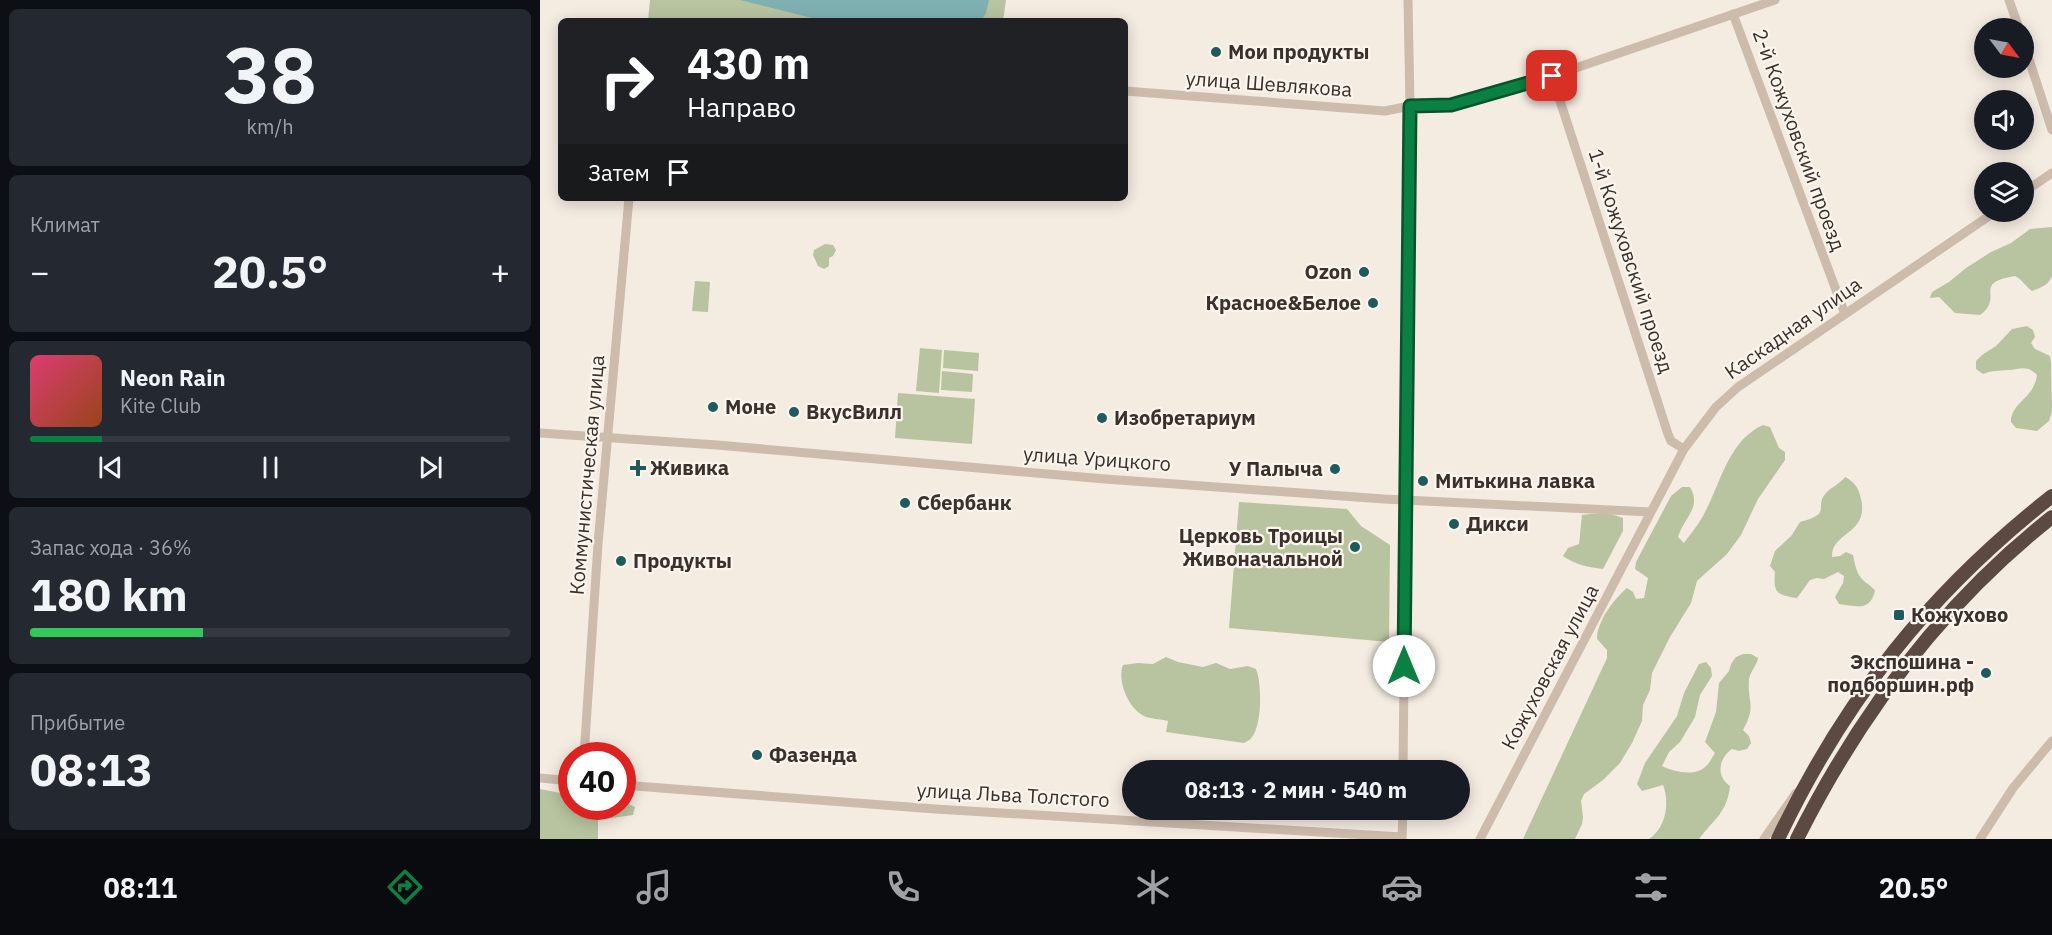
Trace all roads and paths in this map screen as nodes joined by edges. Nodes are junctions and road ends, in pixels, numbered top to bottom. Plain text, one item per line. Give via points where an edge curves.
1 (1408, 0) edge
2 (1775, 0) edge
3 (2009, 0) edge
4 (1732, 14) junction
5 (2015, 18) edge
6 (2034, 75) edge
7 (1552, 76) junction
8 (1128, 91) edge
9 (1410, 106) junction
10 (2052, 130) edge
11 (2052, 173) edge
12 (2034, 185) edge
13 (629, 201) edge
14 (1980, 222) edge
15 (1845, 314) junction
16 (540, 433) edge
17 (608, 438) junction
18 (1684, 449) junction
19 (2052, 496) edge
20 (1406, 499) junction
21 (1651, 512) junction
22 (2052, 518) edge
23 (2052, 741) edge
24 (585, 742) edge
25 (1403, 760) edge
26 (1813, 769) junction
27 (540, 778) edge
28 (558, 780) edge
29 (636, 786) edge
30 (1403, 820) edge
31 (1402, 838) edge
32 (1480, 839) edge
33 (1764, 839) edge
34 (1778, 839) edge
35 (1799, 839) edge
36 (1980, 839) edge

1 - 9 street
2 - 4 street, улица Шевлякова
3 - 5 street
4 - 7 street, улица Шевлякова
4 - 15 street, 2-й Кожуховский проезд
6 - 10 street
7 - 9 street, улица Шевлякова via 1451,105
7 - 18 street, 1-й Кожуховский проезд via 1668,434 1671,441
8 - 9 street, улица Шевлякова via 1385,111
9 - 20 street
11 - 12 street
13 - 17 street, Коммунистическая улица
14 - 15 street, Каскадная улица
15 - 18 street, Каскадная улица via 1738,387 1716,407
16 - 17 street, улица Урицкого
17 - 20 street, улица Урицкого
17 - 24 street, Коммунистическая улица
18 - 21 street, Каскадная улица
19 - 26 highway via 1978,558 1909,631 1868,683
20 - 21 street, улица Урицкого
20 - 25 street
21 - 32 street, Кожуховская улица
22 - 35 highway via 1972,588 1886,689 1840,759
23 - 36 street via 2013,788
26 - 33 street
26 - 34 highway
27 - 28 street
29 - 31 street, улица Льва Толстого
30 - 31 street

